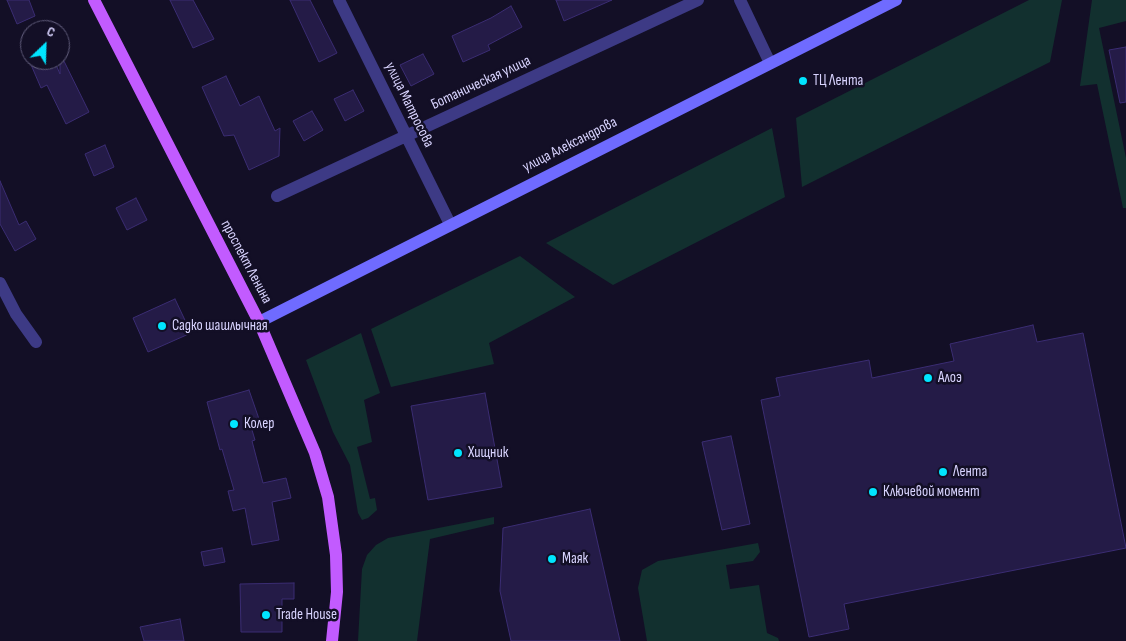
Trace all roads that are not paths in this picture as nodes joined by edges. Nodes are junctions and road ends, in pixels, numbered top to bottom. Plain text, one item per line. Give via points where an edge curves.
1 (94, 0) edge
2 (339, 0) edge
3 (698, 0) edge
4 (740, 0) edge
5 (896, 0) edge
6 (770, 63) junction
7 (406, 136) junction
8 (277, 196) dead end
9 (450, 224) junction
10 (0, 283) edge
11 (259, 322) junction
12 (36, 342) dead end
13 (332, 641) edge

1 - 11 main road, проспект Ленина
2 - 7 street, улица Матросова
3 - 7 street, Ботаническая улица
4 - 6 street
5 - 6 main road, улица Александрова
6 - 9 main road, улица Александрова
7 - 8 street, Ботаническая улица
7 - 9 street, улица Матросова
9 - 11 main road, улица Александрова
10 - 12 street
11 - 13 main road, проспект Ленина via 297,407 328,497 336,555 337,592

